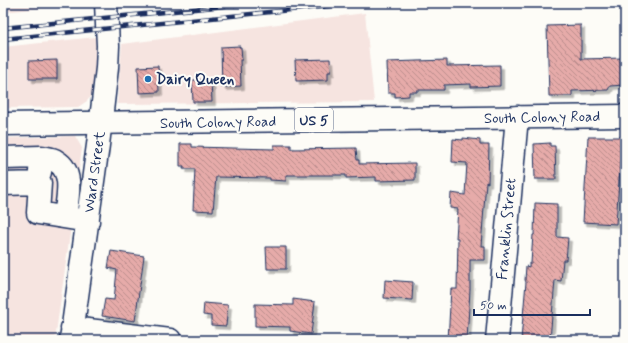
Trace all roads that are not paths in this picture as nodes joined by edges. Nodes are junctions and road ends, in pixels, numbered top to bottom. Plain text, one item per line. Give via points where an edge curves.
1 (106, 3) edge
2 (625, 116) edge
3 (517, 117) junction
4 (101, 123) junction
5 (3, 124) edge
6 (41, 157) junction
7 (3, 158) edge
8 (40, 183) junction
9 (3, 184) edge
10 (65, 217) junction
11 (88, 221) junction
12 (72, 334) edge
13 (170, 340) edge
14 (497, 340) edge

1 - 4 street, Ward Street via 108,46
2 - 3 street, South Colony Road / US 5
3 - 4 street, South Colony Road / US 5
3 - 14 street, Franklin Street
4 - 5 street, South Colony Road / US 5
4 - 11 street, Ward Street
6 - 7 street
6 - 8 street
6 - 10 street via 56,160 65,168 69,180
8 - 9 street
8 - 10 street via 38,213
10 - 11 street
11 - 12 street, Ward Street
12 - 13 street

